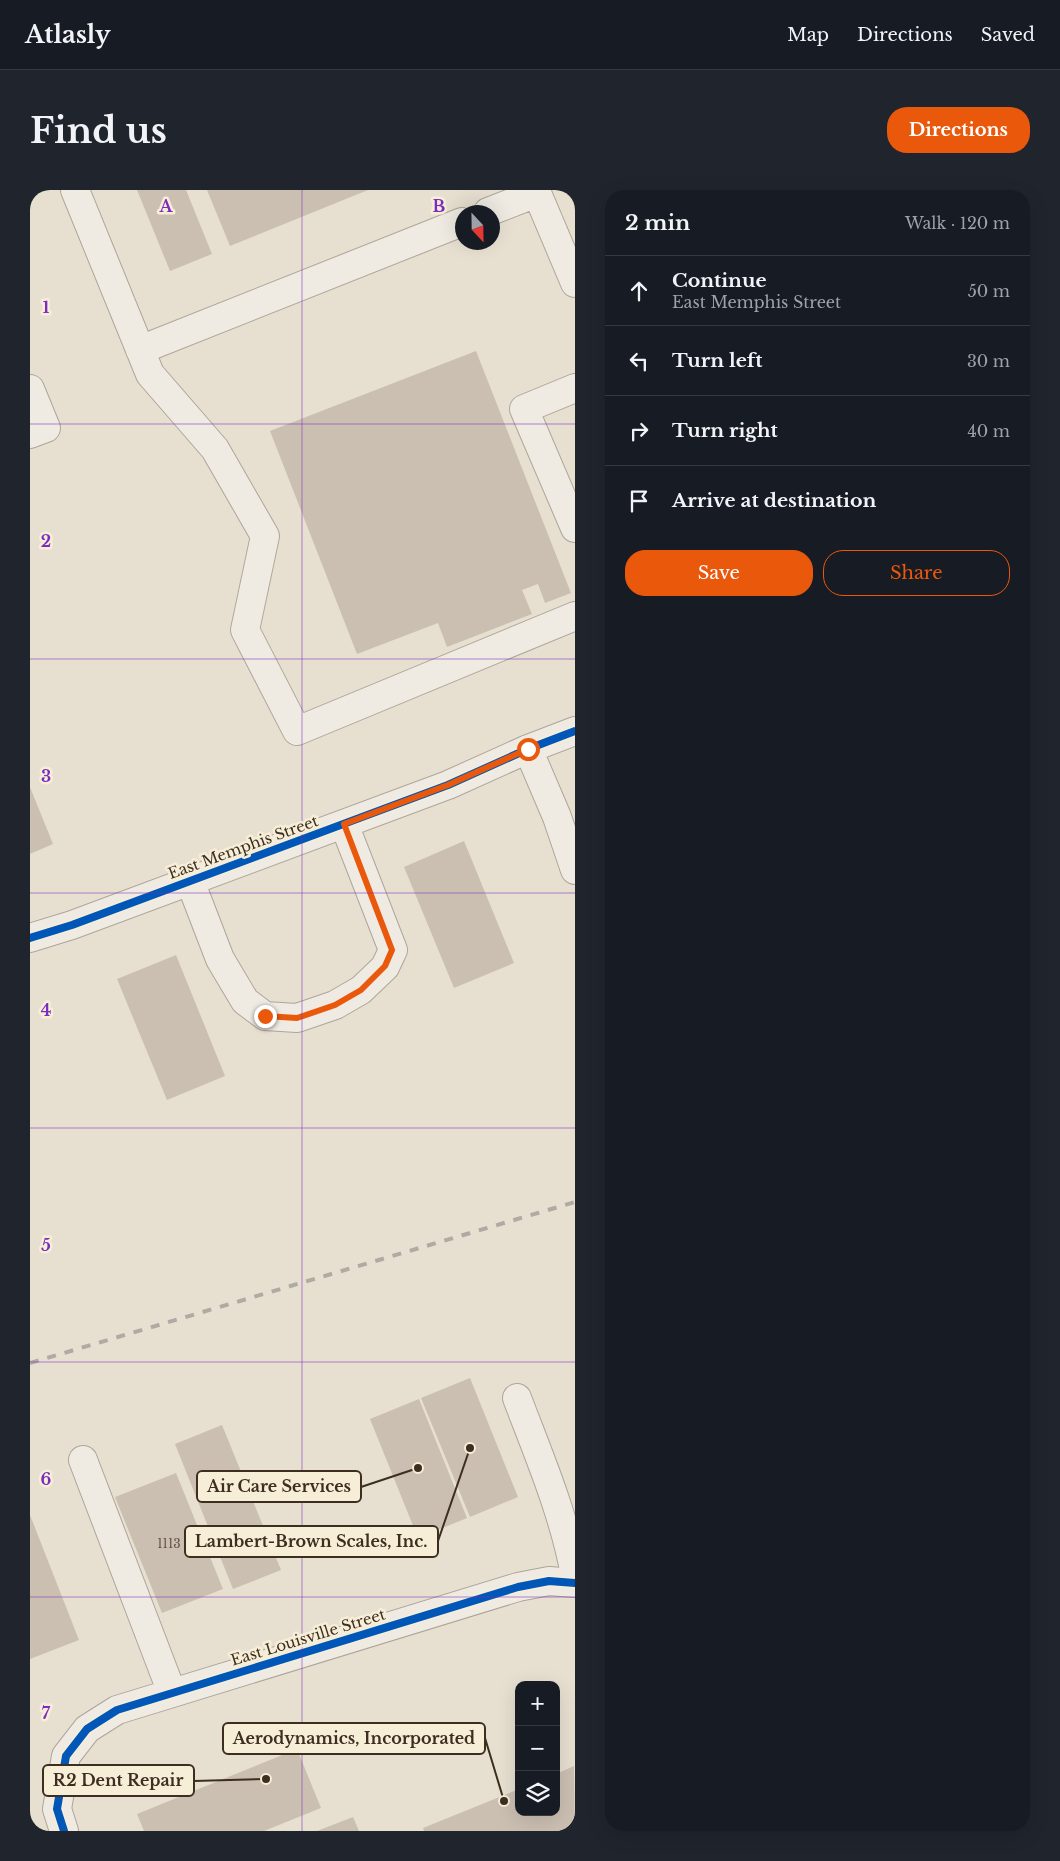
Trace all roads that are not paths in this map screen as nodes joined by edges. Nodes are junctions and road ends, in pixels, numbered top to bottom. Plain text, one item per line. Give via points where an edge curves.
1 (75, 190) edge
2 (500, 207) edge
3 (455, 225) edge
4 (568, 248) edge
5 (575, 283) edge
6 (140, 350) junction
7 (575, 388) edge
8 (30, 389) edge
9 (30, 434) edge
10 (575, 528) edge
11 (575, 616) edge
12 (575, 731) edge
13 (528, 749) junction
14 (566, 813) edge
15 (344, 824) junction
16 (575, 870) edge
17 (190, 881) junction
18 (30, 938) edge
19 (517, 1398) dead end
20 (83, 1460) dead end
21 (575, 1575) edge
22 (575, 1583) edge
23 (172, 1694) junction
24 (64, 1831) edge

1 - 6 street
2 - 4 street via 537,193
3 - 6 street
4 - 5 street
6 - 11 street via 150,374 215,449 264,536 245,630 297,731
7 - 10 street via 524,409
8 - 9 street via 46,428
12 - 13 street, East Memphis Street
13 - 14 street
13 - 15 street, East Memphis Street via 448,785
14 - 16 street
15 - 17 street, East Memphis Street
15 - 17 street via 392,950 385,966 361,990 335,1005 297,1018 265,1016 245,1001 220,959
17 - 18 street, East Memphis Street
19 - 21 street via 548,1479
20 - 23 street
22 - 23 street, East Louisville Street via 549,1581 518,1587
23 - 24 street, East Louisville Street via 117,1710 87,1729 66,1756 58,1809

